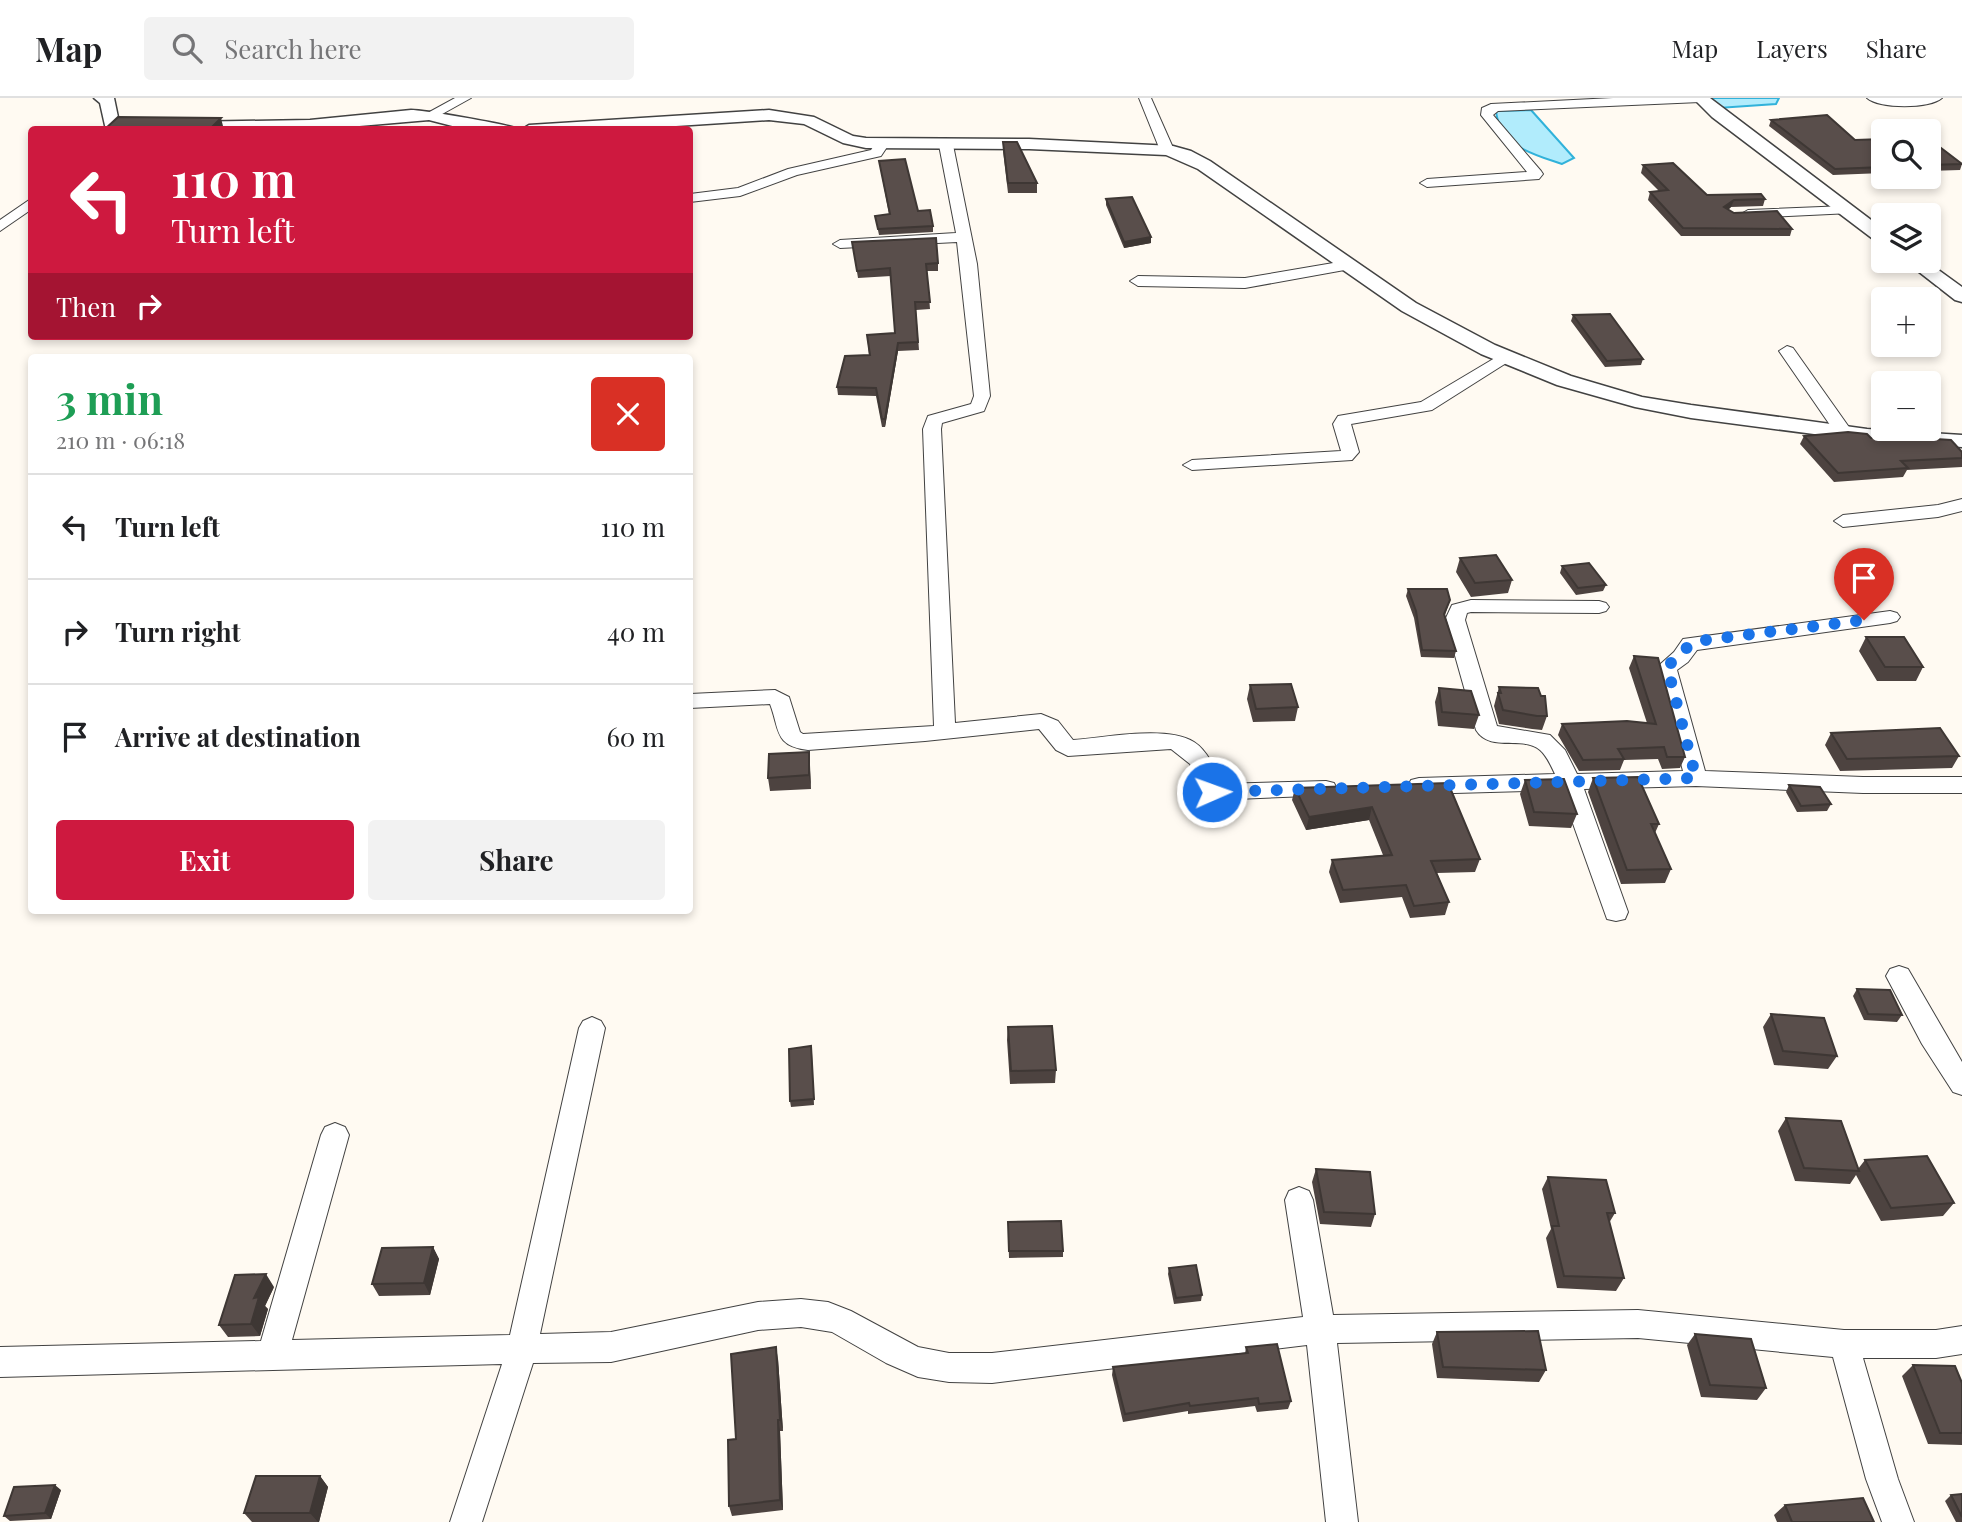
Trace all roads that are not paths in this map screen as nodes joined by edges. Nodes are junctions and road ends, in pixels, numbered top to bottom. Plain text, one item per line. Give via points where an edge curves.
1 (102, 98) edge
2 (465, 98) edge
3 (1145, 98) edge
4 (1701, 98) edge
5 (1874, 98) edge
6 (1936, 98) edge
7 (430, 115) junction
8 (111, 126) edge
9 (236, 126) edge
10 (479, 126) edge
11 (593, 126) edge
12 (882, 144) junction
13 (946, 145) junction
14 (1167, 150) junction
15 (1427, 183) dead end
16 (693, 198) edge
17 (28, 205) edge
18 (1846, 210) junction
19 (1731, 214) edge
20 (0, 227) edge
21 (1871, 229) edge
22 (964, 237) junction
23 (840, 244) dead end
24 (1345, 266) junction
25 (1930, 273) edge
26 (1138, 281) dead end
27 (1962, 296) edge
28 (1787, 351) dead end
29 (1504, 357) junction
30 (1845, 434) junction
31 (1962, 441) edge
32 (1192, 465) dead end
33 (1962, 505) edge
34 (1843, 521) dead end
35 (1598, 607) dead end
36 (1890, 617) dead end
37 (693, 701) edge
38 (945, 732) junction
39 (1696, 778) junction
40 (1569, 782) junction
41 (1962, 785) edge
42 (1401, 787) edge
43 (1347, 788) edge
44 (1616, 912) dead end
45 (1899, 975) dead end
46 (592, 1028) dead end
47 (1962, 1084) edge
48 (335, 1135) dead end
49 (1299, 1200) dead end
50 (1320, 1329) junction
51 (1962, 1340) edge
52 (1844, 1345) junction
53 (522, 1349) junction
54 (272, 1357) junction
55 (0, 1362) edge
56 (466, 1522) edge
57 (1342, 1522) edge
58 (1898, 1522) edge

1 - 8 street via 108,101
2 - 7 street
3 - 14 street
4 - 15 street via 1496,107 1487,115 1536,174
4 - 18 street
5 - 6 street via 1895,103
7 - 9 street
7 - 10 street
11 - 12 street via 769,115 808,120 849,140
12 - 13 street
12 - 16 street via 876,153 793,172 748,190
13 - 14 street
13 - 22 street
14 - 24 street via 1226,179
17 - 20 street
18 - 19 street
18 - 21 street
22 - 23 street
22 - 38 street via 982,402 972,410 942,416 932,429
24 - 26 street via 1245,283
24 - 29 street via 1439,325
25 - 27 street
28 - 30 street
29 - 30 street via 1641,402
29 - 32 street via 1426,406 1344,420 1350,452 1346,456
30 - 31 street
33 - 34 street
35 - 40 street via 1471,606 1455,614 1487,730 1494,736 1547,743
36 - 39 street via 1690,644 1666,668
37 - 38 street via 775,697 781,702 790,736 798,741
38 - 43 street via 1041,721 1050,724 1068,748 1168,741 1183,744 1204,768 1212,792
39 - 40 street
39 - 41 street
40 - 42 street
40 - 44 street
45 - 47 street
46 - 53 street
48 - 54 street
49 - 50 street
50 - 52 street via 1638,1324
50 - 53 street via 992,1367 951,1368 910,1359 837,1320 800,1313 768,1314 611,1347
50 - 57 street
51 - 52 street
52 - 58 street
53 - 54 street
53 - 56 street
54 - 55 street

